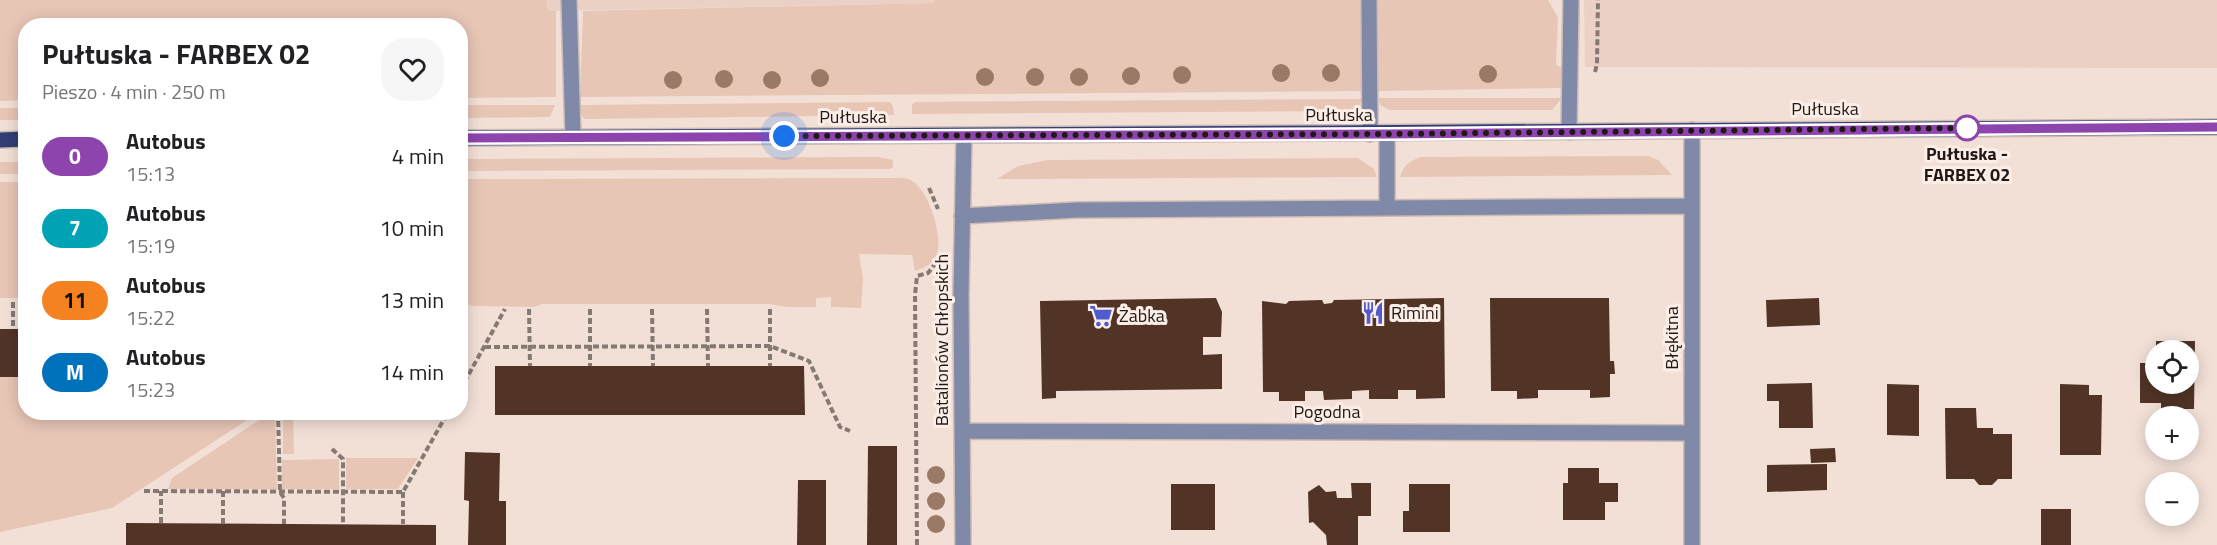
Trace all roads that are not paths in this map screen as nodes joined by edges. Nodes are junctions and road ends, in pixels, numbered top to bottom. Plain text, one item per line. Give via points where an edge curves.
1 (569, 0) edge
2 (1369, 0) edge
3 (1571, 0) edge
4 (2217, 127) edge
5 (1692, 130) junction
6 (1569, 132) junction
7 (1370, 134) junction
8 (1387, 134) junction
9 (964, 136) junction
10 (573, 137) junction
11 (468, 138) edge
12 (0, 140) edge
13 (18, 140) edge
14 (1691, 206) junction
15 (1387, 208) junction
16 (962, 216) junction
17 (963, 431) junction
18 (1691, 433) junction
19 (963, 545) edge
20 (1692, 545) edge

1 - 10 street
2 - 7 street
3 - 6 street
4 - 5 main road, Pułtuska
5 - 6 main road, Pułtuska
5 - 14 street, Błękitna
6 - 8 main road, Pułtuska
7 - 8 main road, Pułtuska
7 - 9 main road, Pułtuska
8 - 15 street
9 - 10 main road, Pułtuska
9 - 16 street, Batalionów Chłopskich
10 - 11 main road, Pułtuska
12 - 13 main road
14 - 15 street
14 - 18 street, Błękitna
15 - 16 street via 1077,210
16 - 17 street, Batalionów Chłopskich
17 - 18 street, Pogodna
17 - 19 street, Batalionów Chłopskich
18 - 20 street, Błękitna

